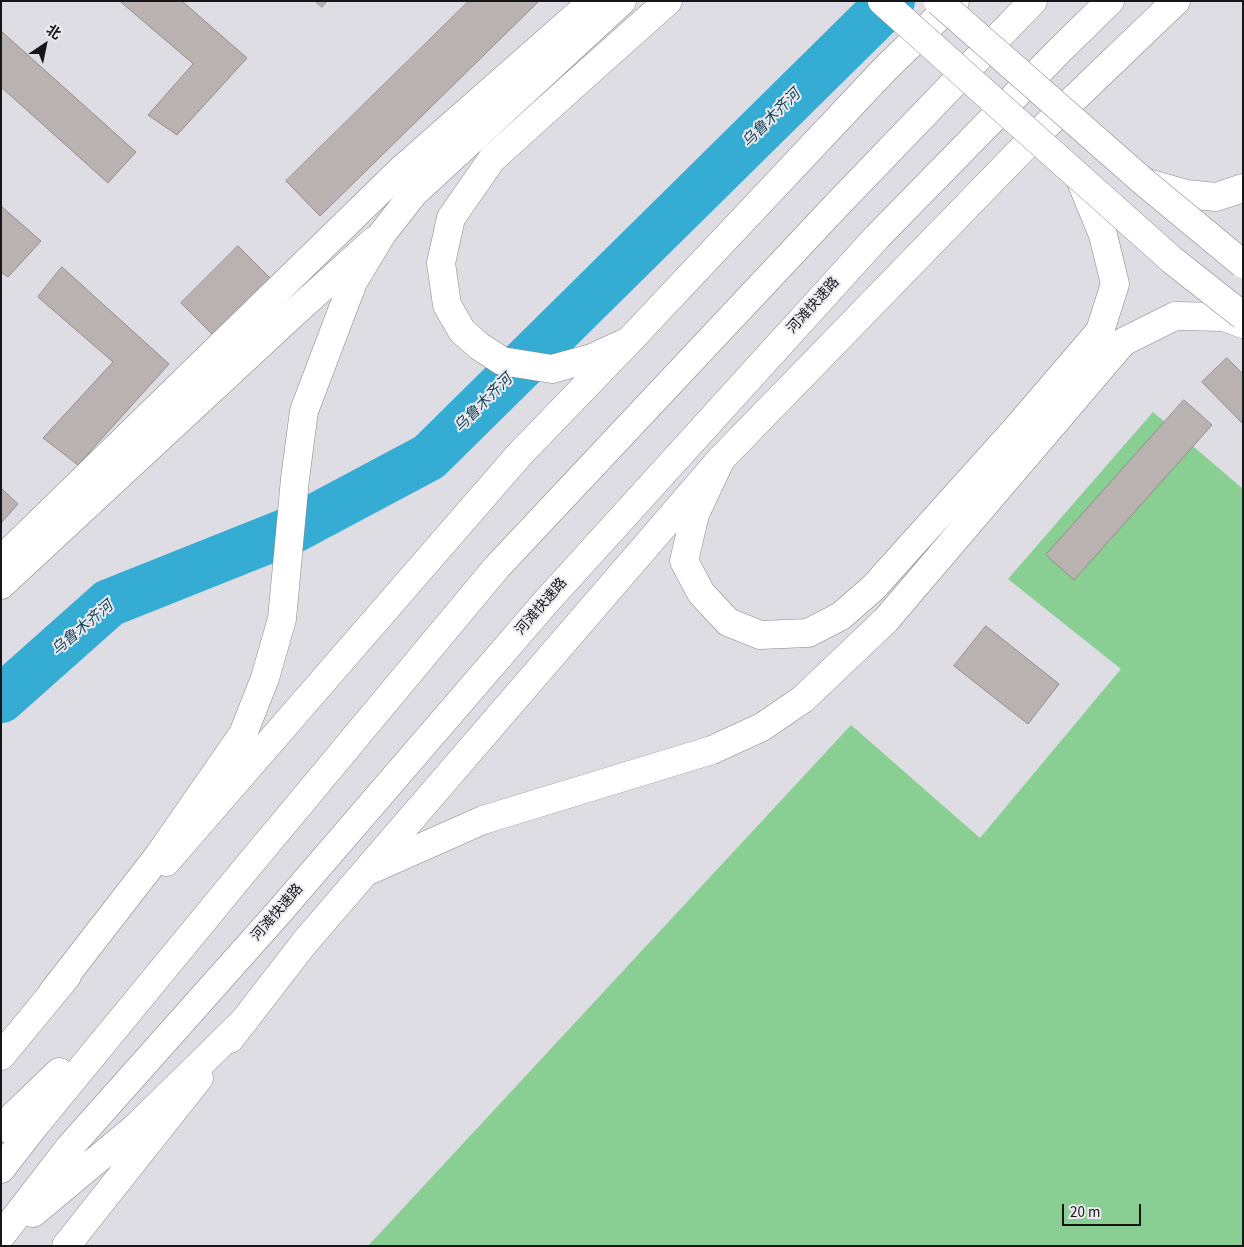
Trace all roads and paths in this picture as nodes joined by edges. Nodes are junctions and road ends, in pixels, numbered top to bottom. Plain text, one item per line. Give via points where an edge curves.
1 (594, 1) edge
2 (622, 1) edge
3 (668, 1) edge
4 (882, 1) edge
5 (938, 1) edge
6 (955, 1) edge
7 (1033, 1) edge
8 (1110, 1) edge
9 (1176, 1) edge
10 (1080, 179) junction
11 (1144, 182) junction
12 (1243, 188) edge
13 (382, 234) junction
14 (1243, 264) edge
15 (1243, 316) edge
16 (1243, 324) edge
17 (629, 341) junction
18 (721, 459) junction
19 (1, 560) edge
20 (1, 585) edge
21 (368, 871) junction
22 (147, 988) junction
23 (52, 993) junction
24 (244, 1021) junction
25 (1, 1056) edge
26 (1, 1128) edge
27 (1, 1169) edge
28 (1, 1236) edge
29 (1, 1240) edge
30 (66, 1246) edge

1 - 19 main road via 401,170
2 - 13 main road via 414,193
3 - 17 main road via 492,159 451,218 441,263 448,306 462,331 502,361 552,369 592,358
4 - 10 main road, bridge
5 - 11 main road, bridge
6 - 17 main road via 885,68
7 - 22 main road via 498,566
8 - 28 main road, 河滩快速路 via 878,236 545,603 279,912 69,1148
9 - 18 main road via 1033,138
10 - 15 main road, bridge via 1172,260
10 - 18 main road via 1103,235 1115,284 1100,330 874,587 841,616 808,632 760,635 728,622 701,593 684,561 695,514
11 - 12 main road via 1186,194 1216,197
11 - 14 main road, bridge
13 - 20 main road
13 - 23 main road via 353,282 304,411 282,619 265,678 243,734 160,854
16 - 21 main road via 1224,317 1175,316 1124,342 886,620 804,699 762,727 712,750 483,820
17 - 23 main road via 519,455
18 - 21 main road
21 - 24 main road via 305,942
22 - 26 main road
22 - 27 main road
23 - 25 main road
24 - 29 main road via 135,1128
24 - 30 main road

